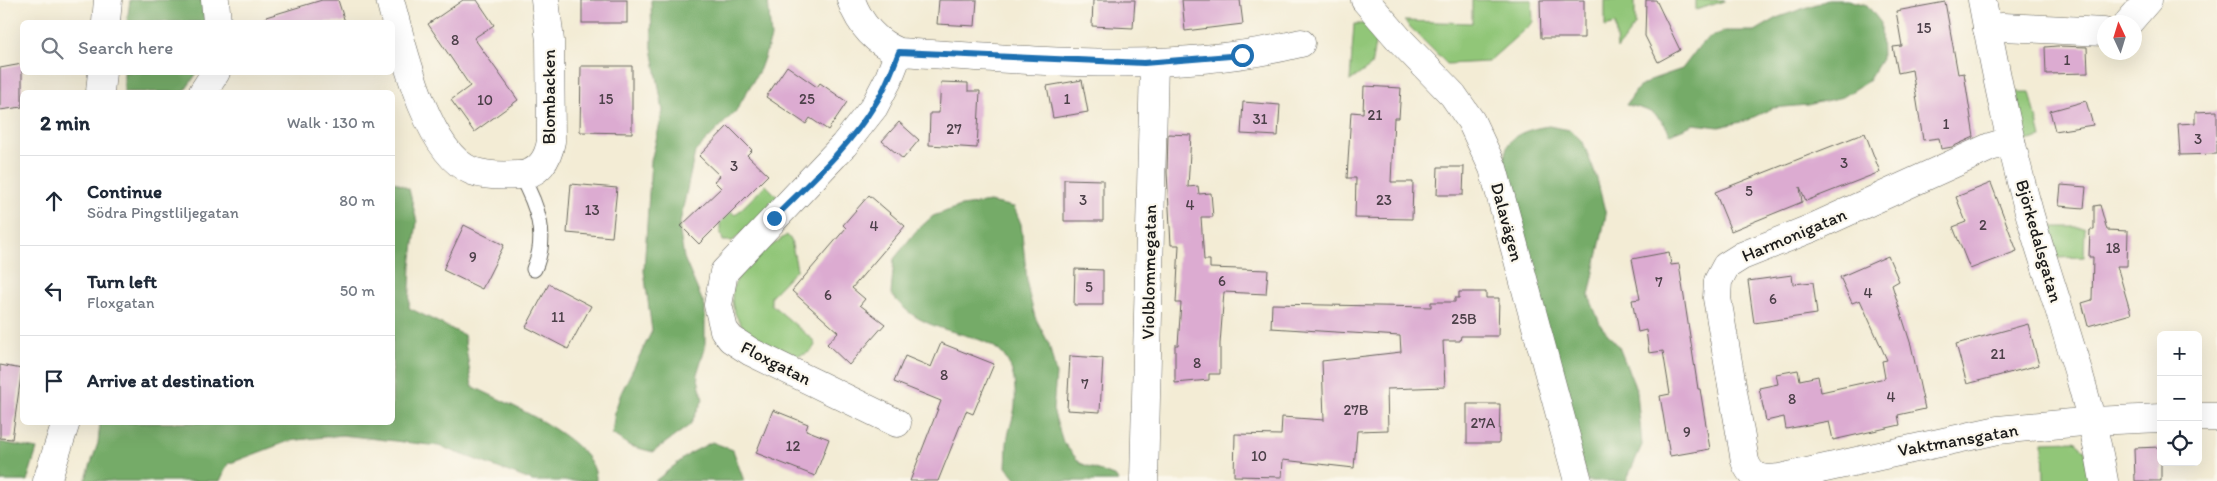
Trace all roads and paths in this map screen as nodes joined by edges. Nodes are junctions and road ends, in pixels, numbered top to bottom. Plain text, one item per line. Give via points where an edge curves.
1 (108, 0) edge
2 (215, 0) edge
3 (390, 0) edge
4 (545, 0) edge
5 (851, 0) edge
6 (1365, 0) edge
7 (1982, 0) edge
8 (2148, 0) edge
9 (2134, 15) edge
10 (106, 20) edge
11 (217, 20) edge
12 (1987, 29) junction
13 (2097, 32) edge
14 (1301, 43) dead end
15 (899, 52) junction
16 (1154, 62) junction
17 (102, 75) edge
18 (214, 75) edge
19 (100, 90) edge
20 (204, 90) edge
21 (2011, 141) junction
22 (521, 176) junction
23 (534, 269) dead end
24 (2202, 417) edge
25 (2217, 417) edge
26 (2157, 418) edge
27 (2093, 421) junction
28 (897, 424) dead end
29 (65, 425) edge
30 (1758, 478) joint
31 (47, 481) edge
32 (1144, 481) edge
33 (1578, 481) edge
34 (2104, 481) edge

1 - 10 street
2 - 11 street
3 - 22 street via 425,113 446,151 473,171
4 - 22 street, Blombacken via 550,41 549,157 540,167
5 - 15 street via 872,35 882,45
6 - 33 street, Dalavägen via 1453,95 1471,121 1493,168
7 - 12 street, Björkedalsgatan
8 - 9 street
12 - 13 street
12 - 21 street, Björkedalsgatan
14 - 16 street via 1242,55
15 - 16 street
15 - 28 street, Floxgatan via 874,107 844,145 724,272 718,305 724,330 751,352
16 - 32 street, Violblommegatan
17 - 19 street
18 - 20 street
21 - 27 street, Björkedalsgatan
21 - 30 street, Harmonigatan via 1990,147 1812,228 1742,256 1726,266 1718,281 1717,298 1745,461 1749,472
22 - 23 lane via 535,201 541,227
24 - 25 street
26 - 27 street, Vaktmansgatan
27 - 30 street, Vaktmansgatan via 1998,430 1780,478
27 - 34 street, Björkedalsgatan
29 - 31 street

